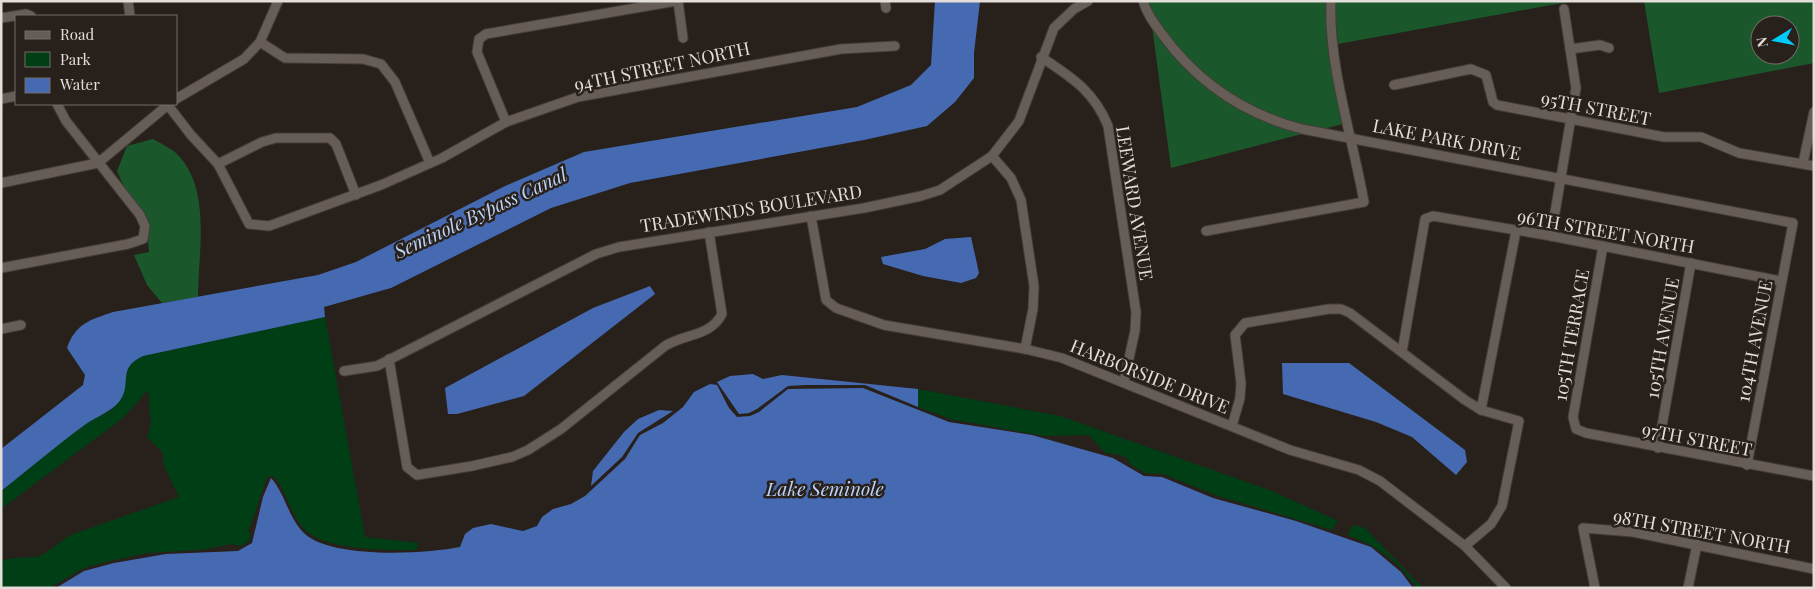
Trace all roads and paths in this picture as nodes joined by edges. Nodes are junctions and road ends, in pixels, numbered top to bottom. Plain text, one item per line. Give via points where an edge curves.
1 (128, 1) edge
2 (278, 1) edge
3 (677, 1) edge
4 (1088, 1) edge
5 (1143, 1) edge
6 (1330, 1) edge
7 (1564, 9) dead end
8 (130, 15) edge
9 (15, 16) edge
10 (1, 18) edge
11 (683, 38) dead end
12 (260, 42) junction
13 (896, 46) dead end
14 (1609, 48) dead end
15 (1570, 50) junction
16 (1041, 57) junction
17 (1394, 85) dead end
18 (15, 96) edge
19 (178, 98) edge
20 (1, 99) edge
21 (58, 105) edge
22 (167, 105) edge
23 (169, 105) edge
24 (1814, 112) edge
25 (1571, 121) junction
26 (506, 122) junction
27 (1350, 137) junction
28 (992, 156) junction
29 (98, 163) junction
30 (430, 163) junction
31 (1803, 163) junction
32 (218, 164) junction
33 (1814, 166) edge
34 (1560, 178) junction
35 (1, 183) edge
36 (356, 194) junction
37 (811, 216) junction
38 (1793, 224) joint
39 (1206, 231) dead end
40 (1516, 231) junction
41 (709, 232) junction
42 (1551, 236) junction
43 (1603, 246) junction
44 (1692, 263) junction
45 (1, 268) edge
46 (1781, 281) junction
47 (21, 325) dead end
48 (1, 329) edge
49 (1025, 349) junction
50 (1402, 352) junction
51 (389, 359) junction
52 (344, 371) dead end
53 (1124, 382) junction
54 (1481, 410) junction
55 (1232, 426) junction
56 (1576, 428) joint
57 (1658, 448) junction
58 (1747, 465) junction
59 (1814, 476) edge
60 (1697, 544) junction
61 (1465, 546) junction
62 (1814, 569) edge
63 (1506, 588) edge
64 (1595, 588) edge
65 (1688, 588) edge

1 - 8 street
2 - 12 street
3 - 11 street
3 - 26 street via 486,34 478,39 477,52
4 - 16 street, TRADEWINDS BOULEVARD via 1060,21
5 - 27 street, LAKE PARK DRIVE via 1146,12 1176,53 1224,95 1273,121
6 - 27 street
7 - 15 street
9 - 10 street
12 - 19 street via 244,59
12 - 30 street via 286,58 363,59 381,64 395,82
13 - 26 street, 94TH STREET NORTH via 841,49 578,97
14 - 15 street
15 - 25 street via 1576,88
16 - 28 street, TRADEWINDS BOULEVARD via 1032,91 1018,121
16 - 53 street, LEEWARD AVENUE via 1082,84 1108,126 1136,312
17 - 25 street, 95TH STREET via 1472,69 1486,75 1493,102 1497,105
18 - 20 street
21 - 29 street via 66,121
22 - 29 street
23 - 32 street
24 - 31 street
25 - 31 street, 95TH STREET via 1664,137 1700,136 1739,153
25 - 34 street
26 - 30 street, 94TH STREET NORTH
27 - 34 street, LAKE PARK DRIVE
27 - 39 street via 1364,202
28 - 37 street, TRADEWINDS BOULEVARD via 929,194
28 - 49 street via 1011,178 1021,200 1034,286
29 - 35 street
29 - 45 street via 140,215 145,226 143,239
30 - 36 street, 94TH STREET NORTH
31 - 33 street, 95TH STREET
32 - 36 street via 276,138 330,138 336,144
32 - 36 street, 94TH STREET NORTH via 249,224 269,226
34 - 38 street, LAKE PARK DRIVE
34 - 42 street
37 - 41 street, TRADEWINDS BOULEVARD
37 - 49 street, HARBORSIDE DRIVE via 826,300 830,304 884,325
38 - 46 street, 104TH AVENUE
40 - 42 street, 96TH STREET NORTH
40 - 50 street, 96TH STREET NORTH via 1433,216 1425,219
40 - 54 street
41 - 51 street, TRADEWINDS BOULEVARD via 636,243 596,254
41 - 51 street via 722,314 717,324 665,346 561,429 512,457 417,475 412,473 407,467
42 - 43 street, 96TH STREET NORTH
43 - 44 street, 96TH STREET NORTH
43 - 56 street, 105TH TERRACE via 1573,417
44 - 46 street, 96TH STREET NORTH
44 - 57 street, 105TH AVENUE
46 - 58 street, 104TH AVENUE
47 - 48 street
49 - 53 street, HARBORSIDE DRIVE via 1062,358
50 - 54 street
50 - 55 street via 1350,312 1341,309 1245,323 1235,335 1241,383
51 - 52 street, TRADEWINDS BOULEVARD via 377,366
53 - 55 street, HARBORSIDE DRIVE
54 - 61 street via 1519,421 1502,506 1490,524
55 - 61 street, HARBORSIDE DRIVE via 1290,450 1359,470 1380,481
56 - 57 street, 97TH STREET
57 - 58 street, 97TH STREET
58 - 59 street, 97TH STREET
60 - 62 street, 98TH STREET NORTH
60 - 64 street, 98TH STREET NORTH via 1633,532 1583,528
60 - 65 street
61 - 63 street, HARBORSIDE DRIVE

